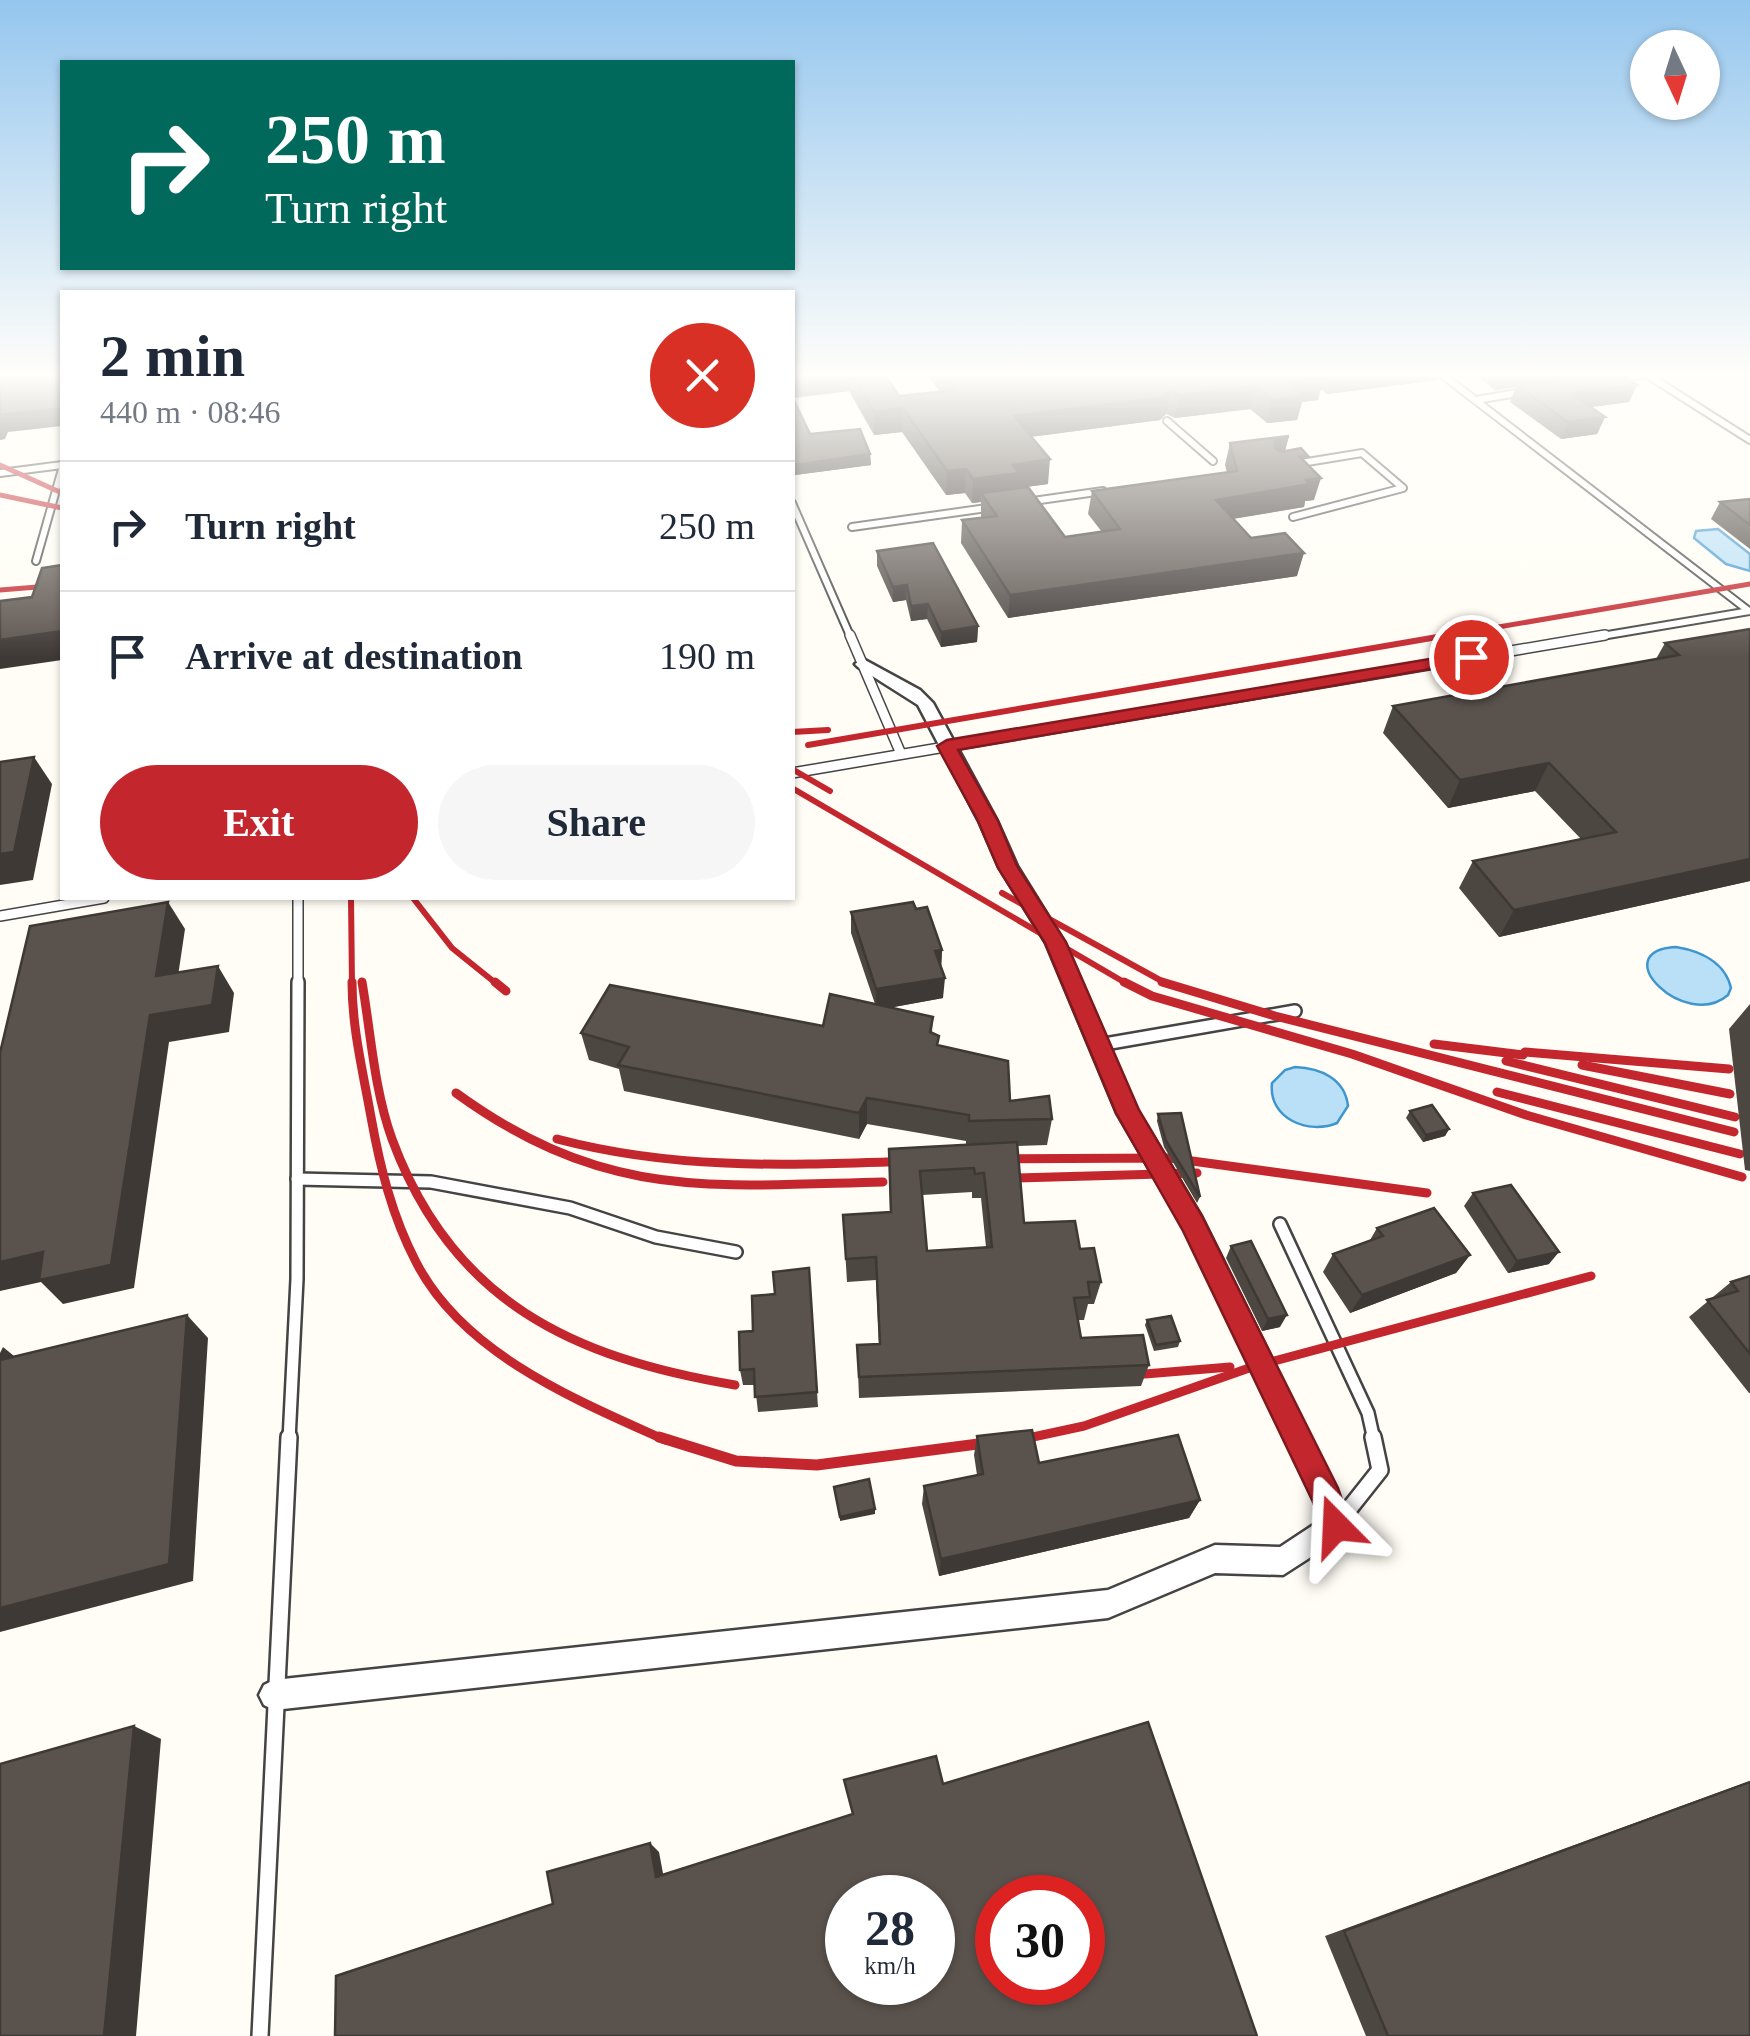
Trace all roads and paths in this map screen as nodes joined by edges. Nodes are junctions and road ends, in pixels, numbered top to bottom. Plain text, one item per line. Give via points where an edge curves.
1 (52, 468) edge
2 (1378, 468) edge
3 (1564, 468) edge
4 (0, 473) edge
5 (60, 474) edge
6 (1109, 490) edge
7 (795, 509) edge
8 (1293, 517) dead end
9 (852, 527) dead end
10 (36, 561) dead end
11 (1749, 611) edge
12 (863, 664) junction
13 (947, 746) junction
14 (901, 754) junction
15 (795, 772) edge
16 (92, 900) edge
17 (298, 900) edge
18 (0, 916) edge
19 (1295, 1011) dead end
20 (1099, 1044) junction
21 (297, 1179) junction
22 (1280, 1224) dead end
23 (736, 1252) dead end
24 (1336, 1526) junction
25 (274, 1696) junction
26 (260, 2036) edge

1 - 4 lane
2 - 8 lane via 1402,488
3 - 11 lane
5 - 10 lane
6 - 9 lane
7 - 12 lane
11 - 13 lane
12 - 13 street via 914,692
12 - 14 lane
13 - 14 lane
13 - 20 street via 1008,868 1055,942
14 - 15 lane
16 - 18 lane
17 - 21 lane
19 - 20 lane
20 - 24 street
21 - 23 lane via 431,1182 570,1208 656,1236
21 - 25 lane
22 - 24 lane via 1368,1413 1380,1470
24 - 25 street via 1283,1562 1215,1559 1108,1604
25 - 26 lane

